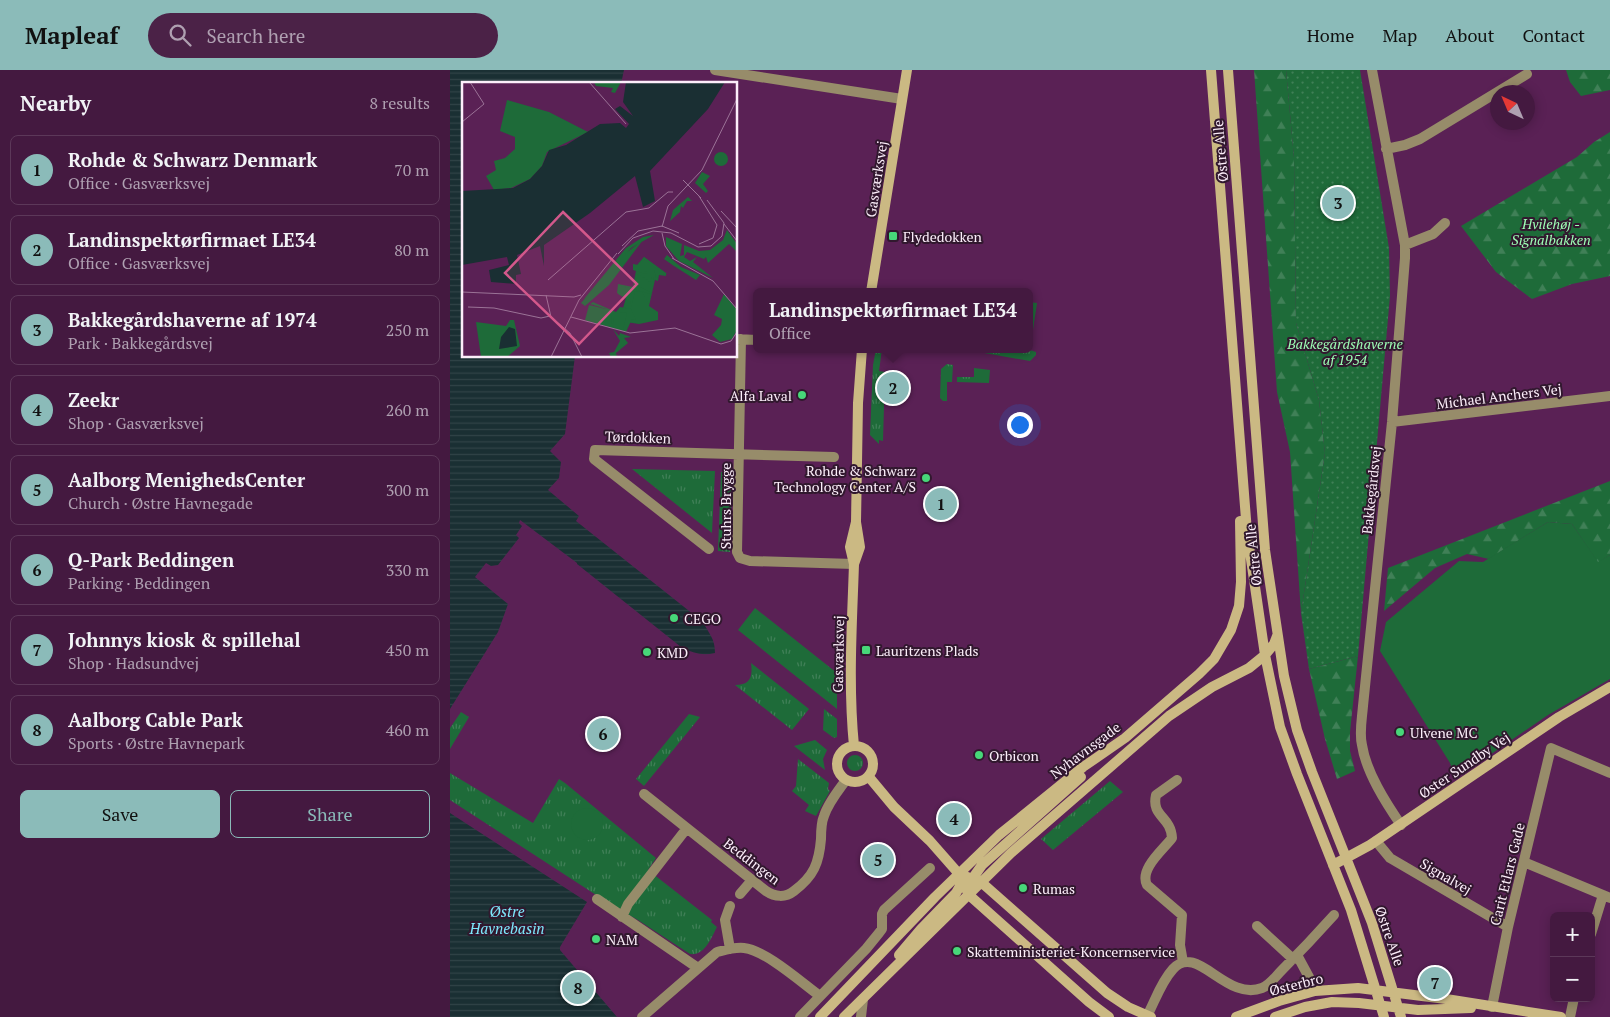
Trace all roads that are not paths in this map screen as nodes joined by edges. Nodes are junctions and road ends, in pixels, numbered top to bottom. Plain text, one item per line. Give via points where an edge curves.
1 (715, 70) edge
2 (907, 70) edge
3 (1210, 70) edge
4 (1228, 70) edge
5 (1372, 70) edge
6 (1527, 74) dead end
7 (777, 75) edge
8 (902, 99) junction
9 (1386, 149) junction
10 (1446, 223) dead end
11 (1405, 245) junction
12 (872, 288) edge
13 (739, 339) edge
14 (753, 340) edge
15 (862, 353) edge
16 (1610, 396) edge
17 (1392, 422) junction
18 (1240, 448) junction
19 (739, 454) junction
20 (834, 457) dead end
21 (709, 549) dead end
22 (854, 564) junction
23 (1277, 635) junction
24 (1264, 655) junction
25 (1610, 687) edge
26 (1125, 738) junction
27 (854, 746) junction
28 (1610, 774) edge
29 (869, 777) junction
30 (846, 780) junction
31 (1177, 780) dead end
32 (644, 794) dead end
33 (1401, 825) junction
34 (687, 828) junction
35 (1376, 842) junction
36 (1346, 858) junction
37 (1524, 862) junction
38 (1333, 865) junction
39 (930, 868) dead end
40 (959, 874) junction
41 (752, 880) junction
42 (976, 880) junction
43 (740, 894) dead end
44 (969, 895) junction
45 (1607, 897) edge
46 (597, 899) dead end
47 (730, 906) dead end
48 (1334, 915) dead end
49 (622, 917) junction
50 (1595, 925) edge
51 (1256, 926) dead end
52 (1508, 927) junction
53 (730, 948) junction
54 (1295, 957) junction
55 (1183, 962) junction
56 (698, 968) junction
57 (1310, 979) dead end
58 (1376, 991) junction
59 (1395, 993) junction
60 (820, 996) junction
61 (863, 999) junction
62 (1573, 1002) edge
63 (1380, 1006) junction
64 (1492, 1007) junction
65 (1400, 1012) edge
66 (642, 1017) edge
67 (800, 1017) edge
68 (820, 1017) edge
69 (844, 1017) edge
70 (861, 1017) edge
71 (1109, 1017) edge
72 (1148, 1017) edge
73 (1236, 1017) edge
74 (1275, 1017) edge
75 (1384, 1017) edge
76 (1561, 1017) edge
77 (1570, 1017) edge

1 - 7 street
2 - 8 street, Gasværksvej
3 - 18 street, Østre Alle
4 - 23 street, Østre Alle via 1266,550
5 - 9 street, Bakkegårdsvej
6 - 9 street via 1420,139
7 - 8 street
8 - 12 street, Gasværksvej
9 - 11 street, Bakkegårdsvej
10 - 11 street via 1433,234
11 - 17 street, Bakkegårdsvej
13 - 14 street
13 - 19 street, Stuhrs Brygge
15 - 22 street, Gasværksvej via 856,522 850,547
16 - 17 street, Michael Anchers Vej
17 - 33 street, Bakkegårdsvej via 1361,743 1371,773
18 - 24 street, Østre Alle via 1251,570
18 - 26 street, Nyhavnsgade via 1240,594 1231,630 1214,659
19 - 20 street, Tørdokken
19 - 21 street, Tørdokken via 595,450 594,458
19 - 22 street, Stuhrs Brygge via 736,543 740,558
22 - 27 street, Gasværksvej via 851,691
23 - 24 street, Nyhavnsgade
23 - 36 street, Østre Alle via 1297,730
24 - 38 street, Østre Alle via 1280,727
24 - 42 street, Nyhavnsgade via 1249,668 1212,687 1169,716 1011,854
25 - 33 street, Øster Sundby Vej via 1559,717
26 - 40 street, Nyhavnsgade via 1030,809
26 - 42 street via 990,858
27 - 29 street via 866,749 873,759 873,771
27 - 30 street via 844,749 838,758 838,771
28 - 37 street, Carit Etlars Gade via 1551,748
29 - 30 street via 858,782
29 - 40 street
30 - 41 street, Beddingen via 824,817 820,852 810,876 794,891 778,896
31 - 55 street via 1156,796 1156,810 1172,828 1172,838 1146,870 1144,879 1182,915 1180,945
32 - 34 street, Beddingen
33 - 35 street, Øster Sundby Vej
34 - 41 street, Beddingen
34 - 49 street via 628,904
35 - 36 street, Øster Sundby Vej
35 - 52 street, Signalvej via 1390,858
36 - 38 street, Øster Sundby Vej
36 - 59 street, Østre Alle
37 - 45 street
37 - 52 street, Carit Etlars Gade
38 - 58 street, Østre Alle via 1351,910
39 - 60 street via 884,910 882,929
40 - 42 street
40 - 44 street
40 - 61 street via 960,886 956,892
40 - 68 street, Nyhavnsgade
41 - 43 street
42 - 44 street, Nyhavnsgade
42 - 72 street via 1107,993
44 - 61 street, Nyhavnsgade
44 - 71 street
45 - 50 street
46 - 49 street
47 - 53 street via 725,920
48 - 54 street, Østerbro
49 - 56 street
51 - 54 street, Østerbro
52 - 64 street, Carit Etlars Gade
53 - 56 street via 717,952
53 - 60 street via 756,952
54 - 55 street, Østerbro via 1262,988 1253,989 1227,984 1201,966
54 - 57 street, Østerbro
55 - 72 street via 1168,974
56 - 66 street
58 - 59 street, Østerbro
58 - 63 street, Østre Alle
58 - 73 street, Østerbro via 1358,988 1315,991
59 - 64 street, Østerbro
59 - 65 street, Østre Alle
60 - 67 street
61 - 69 street, Nyhavnsgade
61 - 70 street
62 - 77 street
63 - 65 street, Østerbro
63 - 74 street, Østerbro via 1344,1002 1320,1004
63 - 75 street, Østre Alle
64 - 65 street, Østerbro
64 - 76 street

